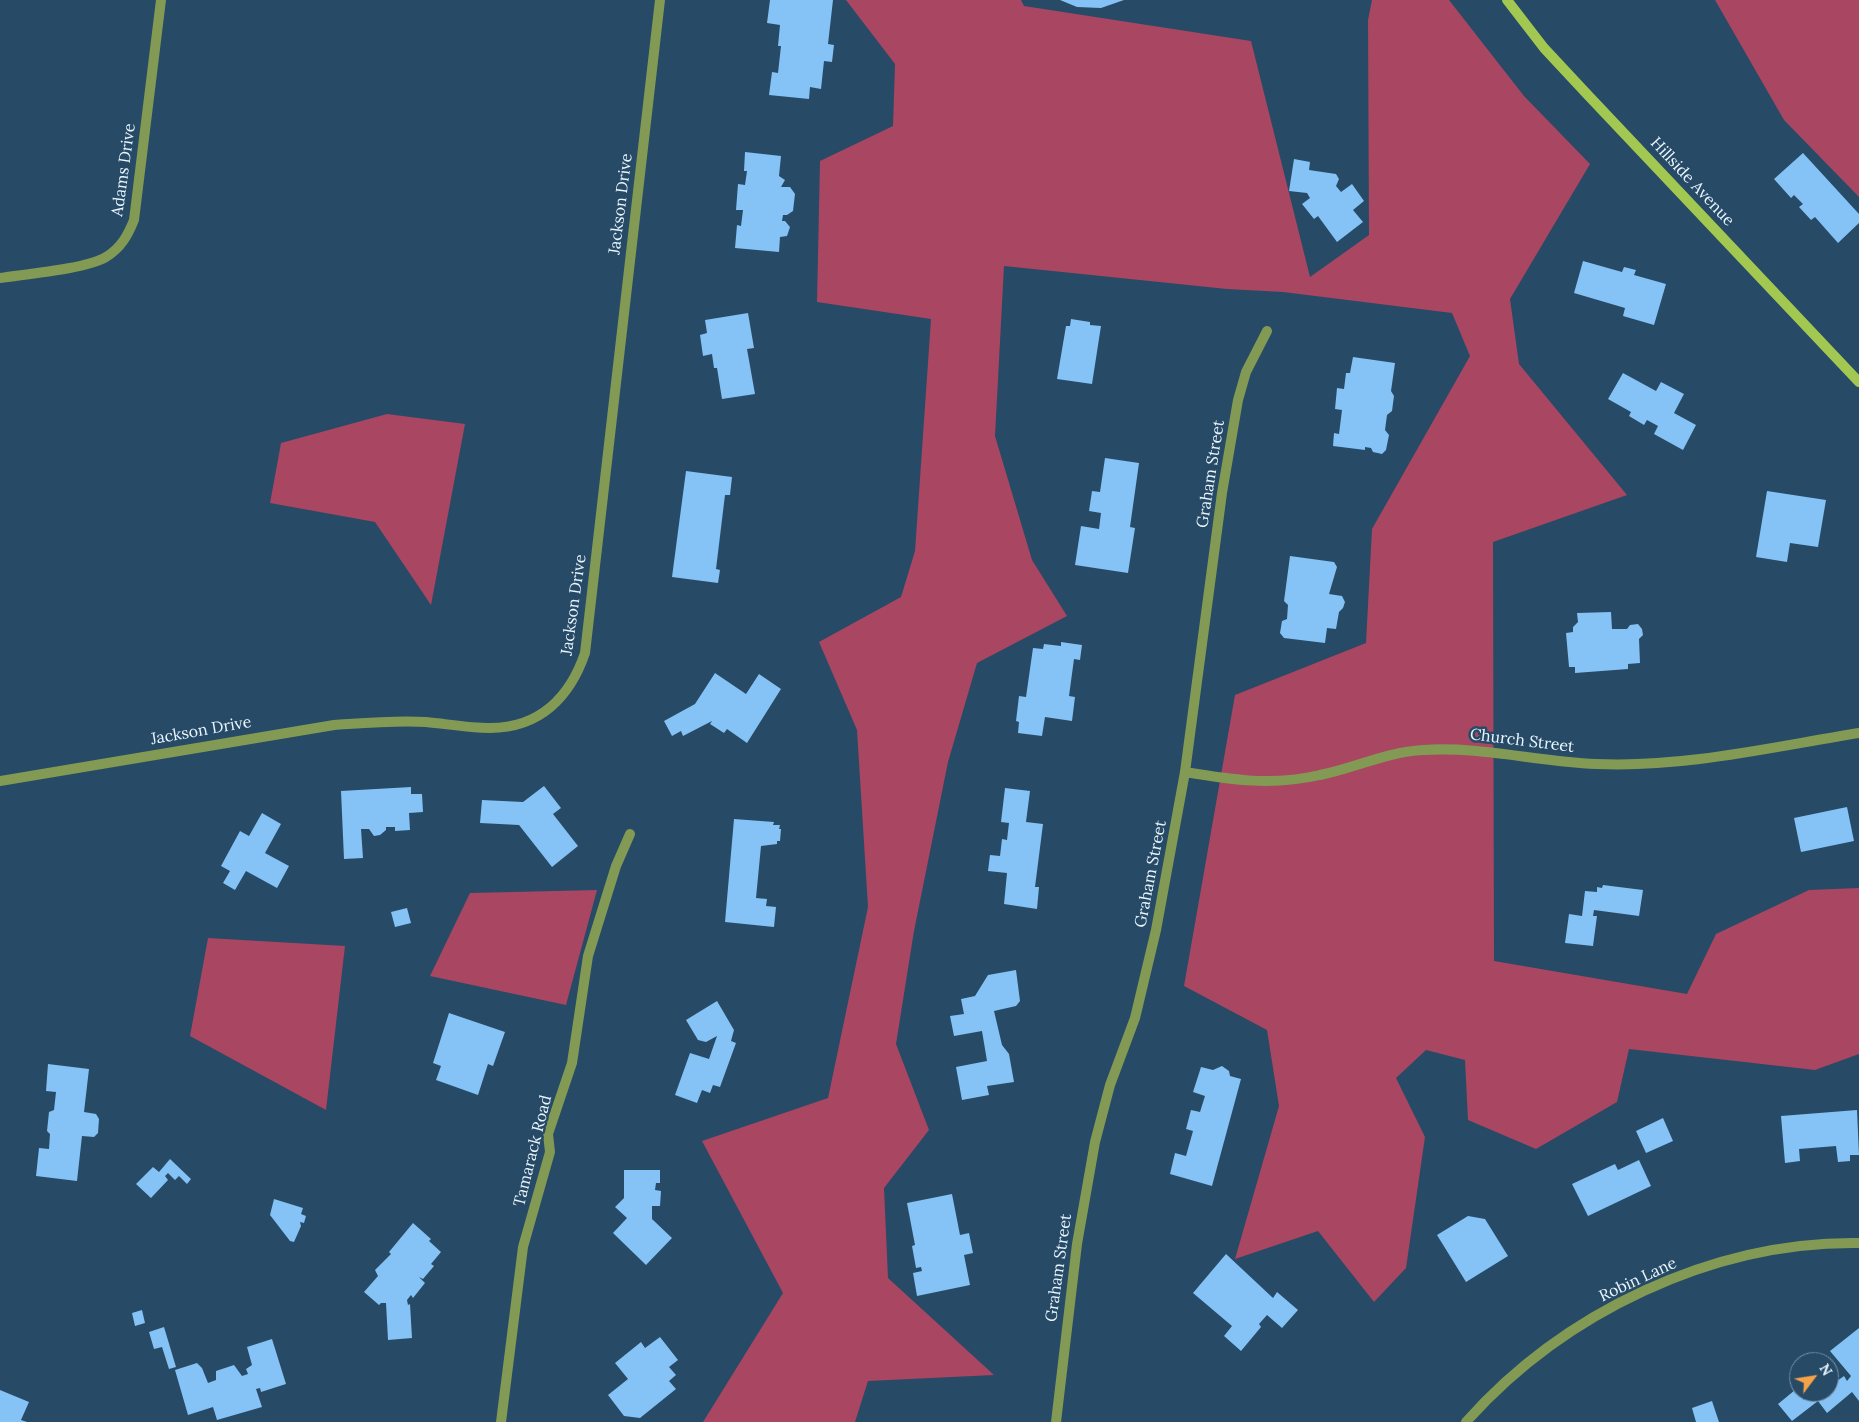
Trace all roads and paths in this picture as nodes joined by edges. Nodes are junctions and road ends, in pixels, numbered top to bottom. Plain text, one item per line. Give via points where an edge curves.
1 (161, 0) edge
2 (660, 0) edge
3 (1507, 0) edge
4 (0, 278) edge
5 (1267, 331) dead end
6 (1859, 382) edge
7 (1859, 733) edge
8 (1185, 772) junction
9 (0, 781) edge
10 (630, 834) dead end
11 (1859, 1243) edge
12 (500, 1422) edge
13 (1056, 1422) edge
14 (1466, 1422) edge

1 - 4 street, Adams Drive via 134,220 128,236 106,257 90,263
2 - 9 street, Jackson Drive via 585,653 578,674 566,692 551,708 531,720 512,726 490,728 425,722 334,725
3 - 6 main road, Hillside Avenue via 1544,48
5 - 8 street, Graham Street via 1246,372 1238,400 1222,493
7 - 8 street, Church Street via 1696,760 1646,764 1597,764 1460,749 1392,754 1322,775 1287,781 1240,781
8 - 13 street, Graham Street via 1156,930 1135,1018 1110,1085 1095,1142 1076,1253
10 - 12 street, Tamarack Road via 616,866 588,956 572,1064 548,1134 550,1152 523,1247
11 - 14 street, Robin Lane via 1803,1246 1756,1254 1665,1282 1606,1311 1542,1352 1505,1382

